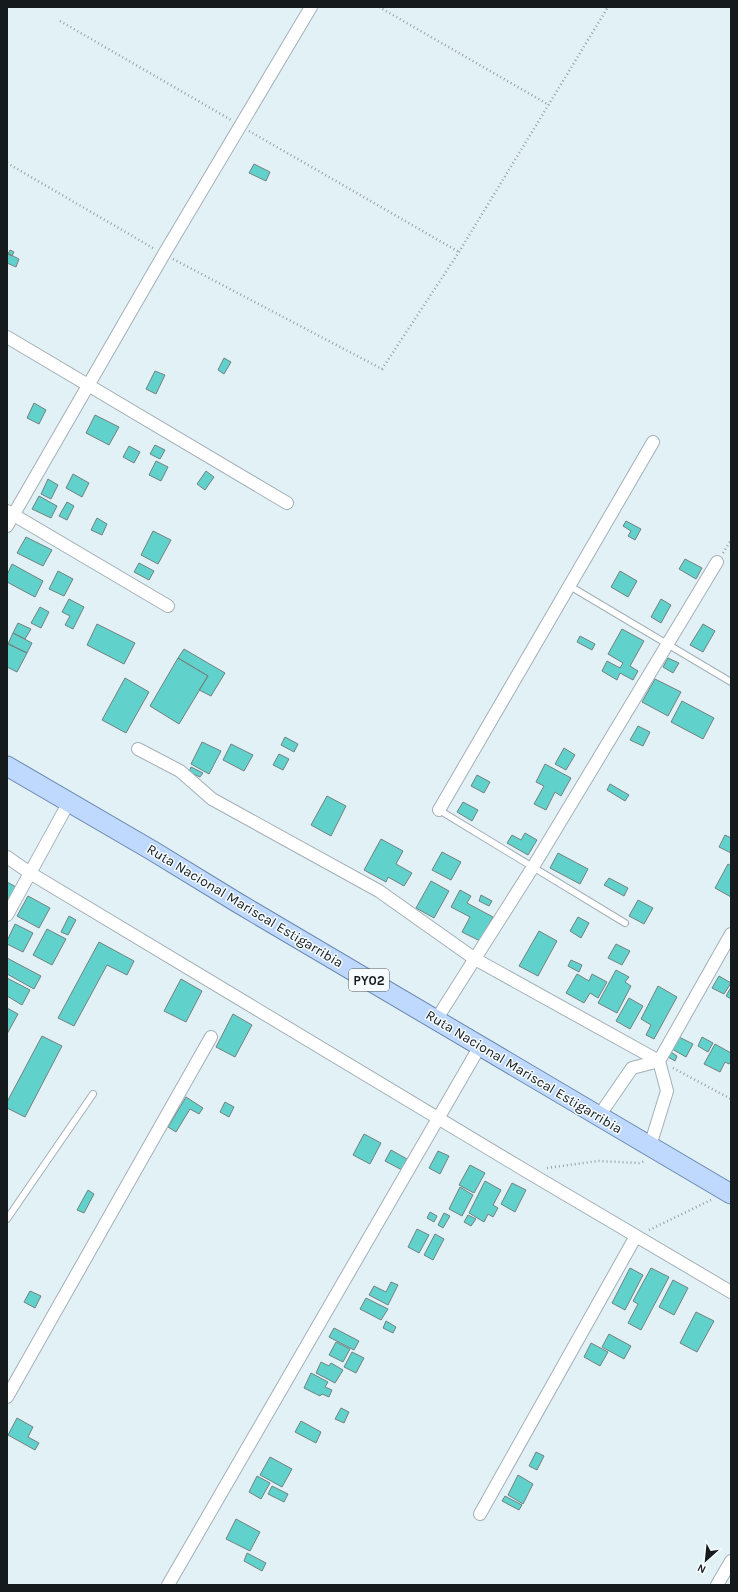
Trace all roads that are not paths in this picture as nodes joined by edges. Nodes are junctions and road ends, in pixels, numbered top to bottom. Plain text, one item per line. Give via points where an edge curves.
1 (311, 7) edge
2 (7, 337) edge
3 (88, 385) junction
4 (653, 442) dead end
5 (287, 503) dead end
6 (10, 512) edge
7 (7, 526) edge
8 (717, 562) dead end
9 (568, 586) junction
10 (168, 606) dead end
11 (668, 644) junction
12 (731, 682) edge
13 (138, 749) dead end
14 (7, 766) edge
15 (69, 802) junction
16 (439, 810) joint
17 (7, 857) edge
18 (533, 867) junction
19 (30, 873) junction
20 (7, 915) edge
21 (625, 923) dead end
22 (731, 934) edge
23 (475, 959) junction
24 (436, 1020) junction
25 (211, 1037) dead end
26 (480, 1046) junction
27 (659, 1060) junction
28 (93, 1094) dead end
29 (599, 1116) junction
30 (438, 1118) junction
31 (656, 1150) junction
32 (729, 1193) edge
33 (7, 1219) edge
34 (636, 1236) junction
35 (731, 1292) edge
36 (7, 1397) edge
37 (480, 1514) dead end
38 (731, 1561) edge
39 (168, 1585) edge
40 (717, 1585) edge

1 - 3 street
2 - 3 street
3 - 5 street
3 - 6 street
4 - 9 street
6 - 7 street
6 - 10 street
8 - 11 street
9 - 11 lane
9 - 16 street
11 - 12 lane
11 - 18 street
13 - 23 street via 180,771 212,799 379,891
14 - 15 main road, Ruta Nacional Mariscal Estigarribia / PY02
15 - 19 street
15 - 24 main road, Ruta Nacional Mariscal Estigarribia / PY02
16 - 18 lane
17 - 19 street
18 - 21 lane
18 - 23 street
19 - 20 street
19 - 30 street
22 - 27 street
23 - 24 street
23 - 27 street
24 - 26 main road, Ruta Nacional Mariscal Estigarribia / PY02
25 - 36 street
26 - 29 main road, Ruta Nacional Mariscal Estigarribia / PY02
26 - 30 street
27 - 29 street via 632,1068
27 - 31 street via 667,1091
28 - 33 lane
29 - 31 main road, Ruta Nacional Mariscal Estigarribia / PY02
30 - 34 street
30 - 39 street
31 - 32 main road, Ruta Nacional Mariscal Estigarribia / PY02
34 - 35 street
34 - 37 street
38 - 40 street

